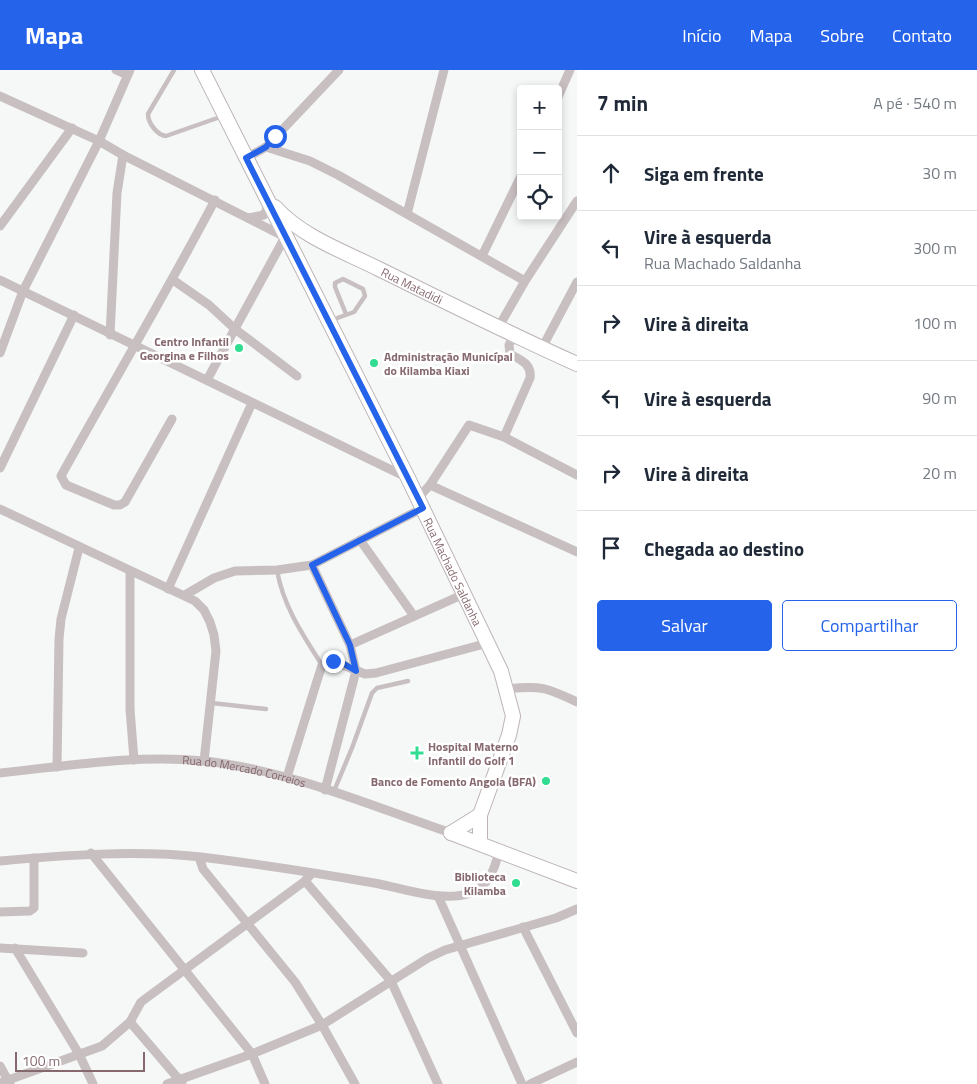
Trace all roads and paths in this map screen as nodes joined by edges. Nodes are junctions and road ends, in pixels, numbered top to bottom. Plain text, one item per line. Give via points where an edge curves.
1 (116, 70) edge
2 (174, 70) edge
3 (339, 70) edge
4 (444, 70) edge
5 (570, 70) edge
6 (205, 71) edge
7 (129, 72) edge
8 (562, 89) edge
9 (0, 96) edge
10 (225, 115) junction
11 (72, 128) junction
12 (99, 141) junction
13 (266, 147) junction
14 (123, 156) junction
15 (246, 158) junction
16 (517, 184) edge
17 (261, 188) junction
18 (215, 200) junction
19 (577, 200) edge
20 (407, 214) junction
21 (248, 218) junction
22 (0, 226) edge
23 (285, 237) junction
24 (323, 241) junction
25 (482, 256) junction
26 (298, 262) junction
27 (0, 280) edge
28 (173, 280) junction
29 (524, 281) junction
30 (577, 282) edge
31 (23, 291) junction
32 (346, 314) junction
33 (74, 315) junction
34 (328, 321) junction
35 (498, 328) junction
36 (235, 329) junction
37 (110, 334) junction
38 (514, 335) junction
39 (133, 346) junction
40 (542, 348) junction
41 (0, 353) edge
42 (577, 364) edge
43 (297, 376) dead end
44 (207, 380) junction
45 (252, 403) junction
46 (172, 419) dead end
47 (504, 437) junction
48 (0, 468) edge
49 (577, 475) edge
50 (408, 478) junction
51 (430, 485) junction
52 (420, 503) junction
53 (0, 509) edge
54 (360, 540) junction
55 (79, 548) junction
56 (577, 552) edge
57 (312, 565) junction
58 (277, 570) junction
59 (130, 572) junction
60 (168, 589) junction
61 (464, 594) junction
62 (185, 595) junction
63 (414, 616) junction
64 (488, 643) junction
65 (350, 645) junction
66 (322, 665) junction
67 (356, 671) junction
68 (408, 681) dead end
69 (508, 689) junction
70 (577, 702) edge
71 (212, 704) junction
72 (266, 709) dead end
73 (134, 760) junction
74 (204, 761) junction
75 (57, 767) junction
76 (0, 773) edge
77 (287, 777) junction
78 (329, 791) junction
79 (480, 815) junction
80 (451, 833) junction
81 (480, 843) junction
82 (499, 851) junction
83 (91, 853) junction
84 (199, 857) junction
85 (34, 858) junction
86 (0, 861) edge
87 (308, 877) junction
88 (576, 877) edge
89 (438, 896) junction
90 (577, 909) edge
91 (0, 912) edge
92 (248, 924) junction
93 (523, 928) junction
94 (460, 945) junction
95 (0, 948) edge
96 (15, 948) junction
97 (83, 953) dead end
98 (186, 970) junction
99 (391, 982) junction
100 (130, 1022) junction
101 (322, 1025) junction
102 (577, 1032) edge
103 (79, 1054) junction
104 (252, 1054) junction
105 (577, 1062) edge
106 (0, 1066) edge
107 (181, 1082) edge
108 (6, 1083) edge
109 (92, 1084) edge
110 (167, 1084) edge
111 (265, 1084) edge
112 (355, 1084) edge
113 (438, 1084) edge
114 (522, 1084) edge
115 (530, 1084) edge

1 - 7 street
2 - 10 lane via 148,114 148,120 159,134 166,136
3 - 13 street
4 - 20 street
5 - 8 street
6 - 10 street, Rua Machado Saldanha
7 - 12 street
9 - 11 street
10 - 15 street, Rua Machado Saldanha
11 - 12 street
11 - 22 street
12 - 14 street
12 - 31 street
13 - 15 street
13 - 20 street via 324,168
14 - 18 street
14 - 37 street
15 - 17 street, Rua Machado Saldanha
16 - 25 street
17 - 21 street via 267,209 264,215
17 - 23 street, Rua Machado Saldanha
17 - 24 street, Rua Matadidi via 289,222
18 - 21 street
18 - 28 street
19 - 29 street
20 - 25 street
21 - 23 street
23 - 26 street, Rua Machado Saldanha
23 - 36 street
24 - 26 street via 302,238 296,248
24 - 35 street, Rua Matadidi
25 - 29 street
26 - 34 street, Rua Machado Saldanha
27 - 31 street
28 - 36 street via 209,304
28 - 39 street
29 - 35 street
30 - 40 street
31 - 33 street
31 - 41 street
32 - 32 lane via 354,312 365,292 343,279 335,283 335,287
32 - 34 lane
33 - 37 street
33 - 48 street
34 - 50 street, Rua Machado Saldanha
35 - 38 street, Rua Matadidi
36 - 43 street
36 - 44 street
37 - 39 street
38 - 40 street, Rua Matadidi
38 - 47 street via 508,349 510,354 531,370
39 - 44 street
39 - 46 street via 61,476 62,481 120,505 125,502
40 - 42 street, Rua Matadidi
44 - 45 street
45 - 50 street
45 - 60 street
47 - 49 street
47 - 51 street via 469,425
50 - 52 street, Rua Machado Saldanha
51 - 52 street
51 - 56 street
52 - 54 street
52 - 61 street, Rua Machado Saldanha
53 - 55 street
54 - 57 street
54 - 63 street
55 - 59 street
55 - 75 street via 61,619
57 - 58 street
57 - 65 street
58 - 62 street via 235,572 214,578
58 - 66 lane via 289,611
59 - 60 street
59 - 73 street via 130,709
60 - 62 street
61 - 63 street
61 - 64 street, Rua Machado Saldanha
62 - 71 street via 204,610 214,635
63 - 65 street
64 - 67 street via 376,673
64 - 69 street, Rua Machado Saldanha
65 - 67 street
66 - 67 street via 333,661
66 - 77 street
67 - 78 street
68 - 78 lane via 377,688 372,693 352,748
69 - 70 street via 534,686
69 - 79 street, Rua Machado Saldanha via 513,716 509,735
71 - 72 lane
71 - 74 street
73 - 74 street, Rua do Mercado Correios
73 - 75 street, Rua do Mercado Correios
74 - 77 street, Rua do Mercado Correios
75 - 76 street, Rua do Mercado Correios
77 - 78 street, Rua do Mercado Correios
78 - 80 street, Rua do Mercado Correios
79 - 80 street
79 - 81 street, Rua Machado Saldanha
80 - 81 street, Rua do Mercado Correios
81 - 82 street, Rua do Mercado Correios
82 - 88 street, Rua do Mercado Correios
82 - 89 street via 495,870 487,882 472,892
83 - 84 street
83 - 85 street
83 - 98 street
84 - 87 street
84 - 92 street via 203,870
85 - 86 street
85 - 91 street via 34,908 30,911
87 - 89 street via 375,883
87 - 92 street
87 - 99 street
89 - 94 street
90 - 93 street
92 - 98 street
92 - 101 street via 295,982
93 - 94 street
93 - 102 street
94 - 99 street via 428,958
94 - 114 street
95 - 96 street
96 - 97 street
96 - 103 street
98 - 100 street via 141,1002
98 - 104 street
99 - 101 street
99 - 113 street
100 - 103 street via 102,1046
100 - 107 street
101 - 104 street
101 - 112 street
103 - 108 street
103 - 109 street
104 - 107 street
104 - 111 street
105 - 115 street
106 - 108 street
107 - 110 street

